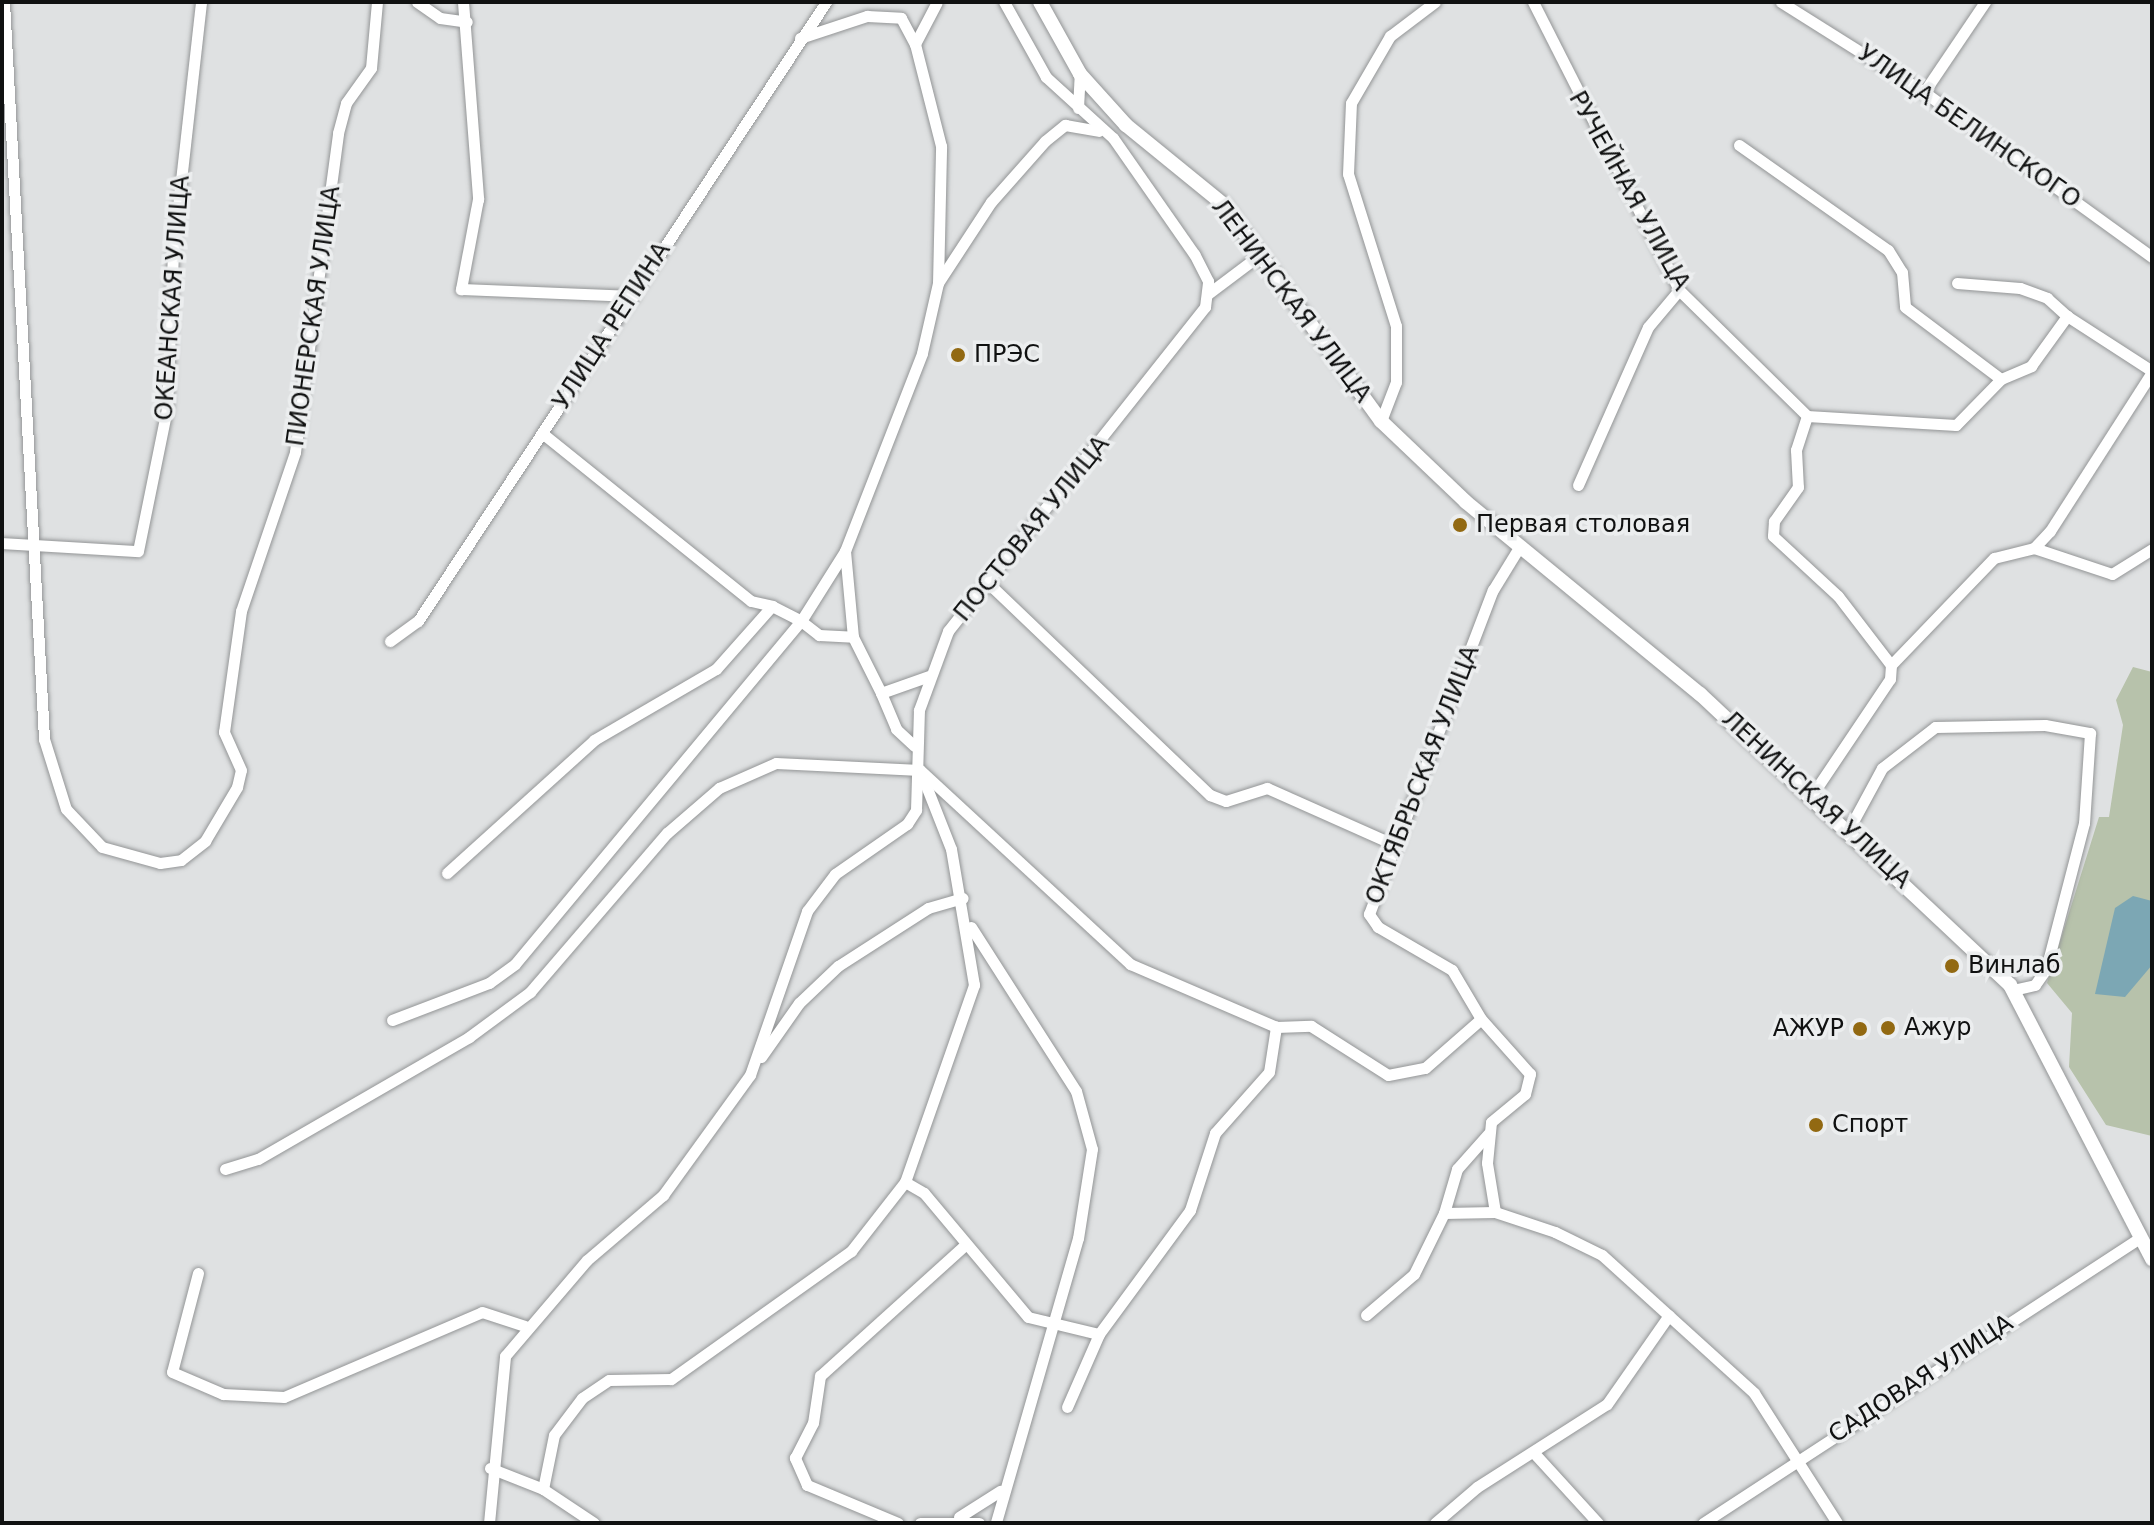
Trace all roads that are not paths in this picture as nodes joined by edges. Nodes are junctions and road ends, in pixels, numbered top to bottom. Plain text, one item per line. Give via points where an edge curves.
1 (4, 2) edge
2 (201, 2) edge
3 (377, 2) edge
4 (417, 2) edge
5 (463, 2) edge
6 (826, 2) edge
7 (937, 2) edge
8 (1004, 2) edge
9 (1040, 2) edge
10 (1435, 2) edge
11 (1533, 2) edge
12 (1781, 2) edge
13 (1985, 2) edge
14 (467, 22) junction
15 (800, 38) junction
16 (915, 44) junction
17 (1080, 74) junction
18 (1924, 92) junction
19 (1078, 108) junction
20 (1126, 125) junction
21 (1113, 138) junction
22 (1739, 145) dead end
23 (1261, 254) junction
24 (2152, 257) edge
25 (938, 283) junction
26 (1957, 283) dead end
27 (1679, 290) junction
28 (1209, 293) junction
29 (634, 296) junction
30 (2067, 316) junction
31 (2152, 372) edge
32 (2001, 379) junction
33 (1807, 416) junction
34 (1381, 421) junction
35 (542, 433) junction
36 (1578, 485) dead end
37 (2, 543) edge
38 (1520, 546) junction
39 (36, 547) junction
40 (2034, 548) junction
41 (2152, 549) edge
42 (845, 551) junction
43 (986, 581) junction
44 (772, 606) junction
45 (801, 621) junction
46 (853, 637) junction
47 (390, 641) dead end
48 (1891, 665) junction
49 (929, 676) junction
50 (881, 693) junction
51 (914, 746) junction
52 (920, 770) junction
53 (1812, 795) junction
54 (1849, 829) junction
55 (1397, 846) junction
56 (447, 873) dead end
57 (963, 898) junction
58 (969, 924) junction
59 (2014, 990) junction
60 (1481, 1019) junction
61 (392, 1020) dead end
62 (1276, 1027) junction
63 (756, 1058) junction
64 (1488, 1133) junction
65 (225, 1169) dead end
66 (905, 1182) junction
67 (1495, 1212) junction
68 (1444, 1213) junction
69 (2141, 1237) junction
70 (963, 1247) junction
71 (2152, 1259) edge
72 (198, 1273) dead end
73 (1366, 1315) dead end
74 (1669, 1315) junction
75 (1048, 1325) junction
76 (525, 1326) junction
77 (1099, 1334) junction
78 (1067, 1407) dead end
79 (1534, 1453) junction
80 (1800, 1458) junction
81 (490, 1468) junction
82 (543, 1489) junction
83 (1000, 1491) junction
84 (959, 1517) junction
85 (489, 1523) edge
86 (593, 1523) edge
87 (888, 1523) edge
88 (898, 1523) edge
89 (920, 1523) edge
90 (979, 1523) edge
91 (996, 1523) edge
92 (1435, 1523) edge
93 (1598, 1523) edge
94 (1703, 1523) edge
95 (1837, 1523) edge

1 - 39 street
2 - 39 street, ОКЕАНСКАЯ УЛИЦА via 173,252 167,408 141,544 134,554
3 - 39 street, ПИОНЕРСКАЯ УЛИЦА via 371,68 346,103 338,133 295,452 241,611 224,732 241,770 237,787 205,841 181,860 160,863 102,847 53,783
4 - 14 street via 440,18
5 - 14 street
6 - 15 street, УЛИЦА РЕПИНА
7 - 16 street
8 - 19 street via 1046,77
9 - 17 main road, ЛЕНИНСКАЯ УЛИЦА
10 - 34 street, ЛЕНИНСКАЯ УЛИЦА via 1390,36 1351,103 1348,174 1396,326 1396,382
11 - 27 street, РУЧЕЙНАЯ УЛИЦА
12 - 18 street, УЛИЦА БЕЛИНСКОГО
13 - 18 street
14 - 29 street via 478,199 461,289
15 - 16 street via 867,16 901,18
15 - 29 street, УЛИЦА РЕПИНА
16 - 25 street via 941,146
17 - 19 street
17 - 20 main road, ЛЕНИНСКАЯ УЛИЦА
18 - 24 street, УЛИЦА БЕЛИНСКОГО
19 - 21 street
20 - 21 street
20 - 23 main road, ЛЕНИНСКАЯ УЛИЦА via 1224,205
21 - 25 street via 1084,124 1065,125 1045,141 991,202
21 - 28 street via 1194,254
22 - 32 street via 1888,250 1902,272 1905,307
23 - 28 street
23 - 34 main road, ЛЕНИНСКАЯ УЛИЦА
25 - 42 street via 922,353
26 - 30 street via 2020,288 2047,298
27 - 33 street, РУЧЕЙНАЯ УЛИЦА
27 - 36 street via 1648,327
28 - 43 street, ПОСТОВАЯ УЛИЦА via 1186,338
29 - 35 street, УЛИЦА РЕПИНА
30 - 31 street
30 - 32 street via 2031,366
31 - 40 street via 2123,425 2080,473
32 - 33 street via 1956,425
33 - 48 street via 1796,450 1798,487 1774,521 1773,536 1830,588
34 - 38 main road, ЛЕНИНСКАЯ УЛИЦА
35 - 44 street via 751,601
35 - 47 street, УЛИЦА РЕПИНА via 418,621
37 - 39 street, ОКЕАНСКАЯ УЛИЦА
38 - 53 main road, ЛЕНИНСКАЯ УЛИЦА
38 - 55 street, ОКТЯБРЬСКАЯ УЛИЦА via 1493,590
40 - 41 street via 2112,574
40 - 48 street via 1994,558
42 - 45 street
42 - 46 street
43 - 49 street, ПОСТОВАЯ УЛИЦА via 948,631
43 - 55 street via 1210,795 1226,801 1267,788
44 - 45 street
44 - 56 street via 716,669 594,740
45 - 46 street via 819,635
45 - 61 street via 515,964 489,983
46 - 50 street
48 - 53 street via 1890,679
49 - 50 street
49 - 51 street, ПОСТОВАЯ УЛИЦА
50 - 51 street via 896,729
51 - 52 street, ПОСТОВАЯ УЛИЦА
52 - 57 street
52 - 62 street via 1130,964
52 - 63 street, ПОСТОВАЯ УЛИЦА via 907,824 835,874 807,911
52 - 65 street via 799,761 719,788 667,833 530,992 388,1088
53 - 54 main road, ЛЕНИНСКАЯ УЛИЦА
54 - 59 main road, ЛЕНИНСКАЯ УЛИЦА
54 - 59 street via 1882,768 1935,727 2045,725 2090,733 2084,823 2046,969 2035,985
55 - 60 street, ОКТЯБРЬСКАЯ УЛИЦА via 1371,920 1452,970
57 - 58 street
57 - 63 street, ПОСТОВАЯ УЛИЦА via 928,908 838,966
58 - 66 street via 973,999
58 - 75 street via 1089,1122 1086,1195
59 - 69 main road, ЛЕНИНСКАЯ УЛИЦА
60 - 62 street via 1425,1068 1398,1079 1311,1026
60 - 64 street, ОКТЯБРЬСКАЯ УЛИЦА via 1530,1074 1525,1094
62 - 77 street via 1269,1072 1215,1133 1190,1210
63 - 76 street, ПОСТОВАЯ УЛИЦА via 663,1195
64 - 67 street
64 - 68 street via 1457,1169
66 - 70 street via 924,1193
66 - 82 street via 851,1251 671,1379 609,1380 582,1398 554,1435
67 - 68 street
67 - 74 street via 1602,1255
68 - 73 street via 1414,1274
69 - 71 main road, ЛЕНИНСКАЯ УЛИЦА
69 - 80 street, САДОВАЯ УЛИЦА
70 - 75 street via 1028,1317
70 - 87 street via 820,1376 813,1423 795,1458 807,1485
72 - 76 street via 172,1372 223,1394 284,1397 482,1312
74 - 79 street via 1607,1404
74 - 80 street via 1754,1393
75 - 77 street
75 - 83 street
76 - 81 street, ПОСТОВАЯ УЛИЦА via 503,1367
77 - 78 street
79 - 92 street
79 - 93 street
80 - 94 street, САДОВАЯ УЛИЦА
80 - 95 street
81 - 82 street
81 - 85 street, ПОСТОВАЯ УЛИЦА
82 - 86 street
83 - 84 street
83 - 91 street
84 - 89 street
84 - 90 street
87 - 88 street

